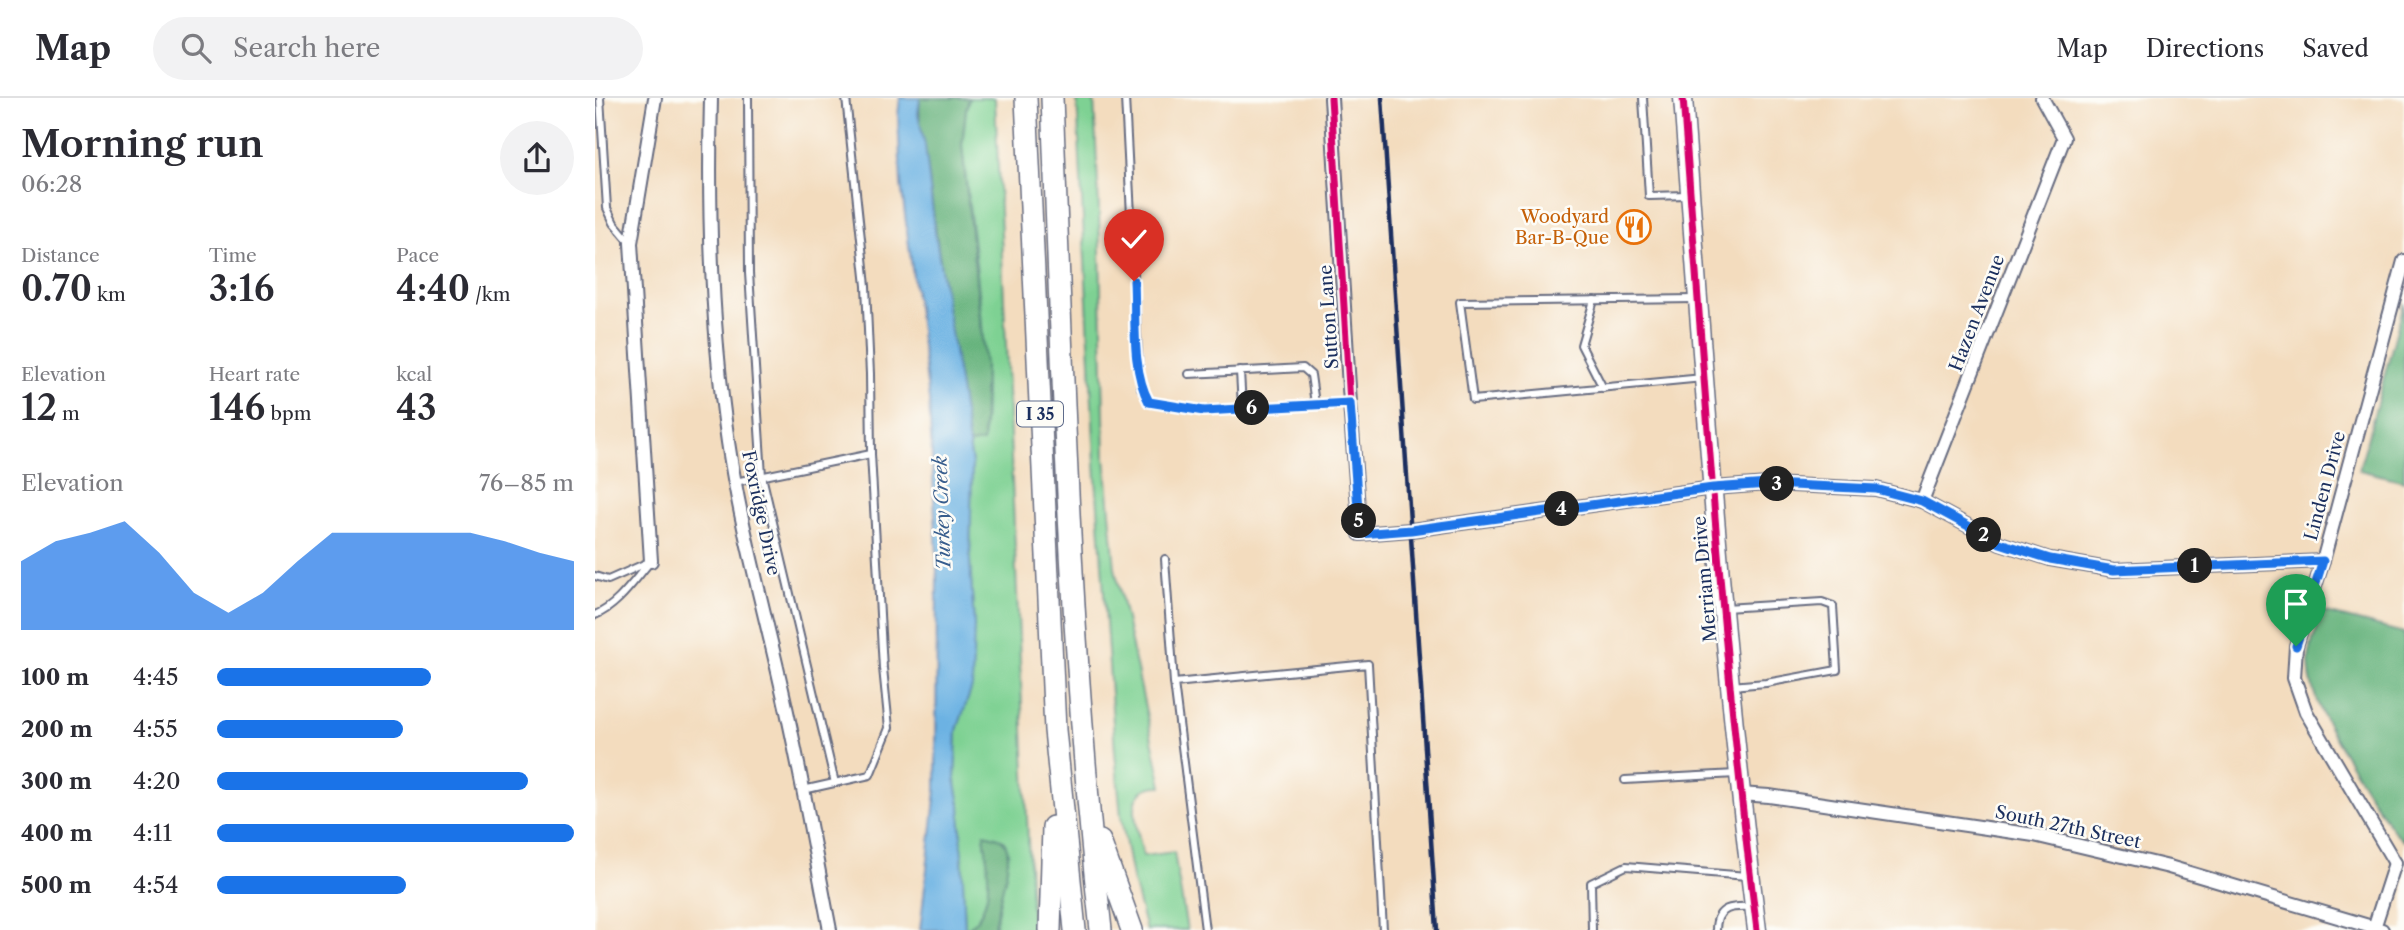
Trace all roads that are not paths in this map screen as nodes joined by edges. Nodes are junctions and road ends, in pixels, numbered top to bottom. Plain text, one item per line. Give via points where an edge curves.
1 (600, 98) edge
2 (655, 98) edge
3 (711, 98) edge
4 (748, 98) edge
5 (846, 98) edge
6 (1026, 98) edge
7 (1052, 98) edge
8 (1125, 98) edge
9 (1331, 98) edge
10 (1643, 98) edge
11 (1683, 98) edge
12 (2042, 98) edge
13 (1691, 194) junction
14 (631, 243) junction
15 (2404, 261) edge
16 (1698, 299) junction
17 (1594, 300) junction
18 (1240, 372) junction
19 (1189, 374) dead end
20 (1705, 378) junction
21 (1603, 388) junction
22 (1350, 403) junction
23 (1315, 404) junction
24 (1243, 408) junction
25 (871, 454) junction
26 (762, 476) junction
27 (735, 482) junction
28 (1713, 488) junction
29 (1922, 501) junction
30 (1165, 559) dead end
31 (651, 561) junction
32 (2323, 561) junction
33 (595, 576) edge
34 (1723, 608) junction
35 (595, 615) edge
36 (1174, 683) junction
37 (1730, 687) junction
38 (1055, 730) junction
39 (1738, 774) junction
40 (1625, 780) dead end
41 (835, 783) junction
42 (803, 790) junction
43 (1740, 794) junction
44 (1087, 806) junction
45 (2399, 862) edge
46 (1750, 876) junction
47 (1754, 907) junction
48 (2378, 929) edge
49 (830, 930) edge
50 (1050, 930) edge
51 (1075, 930) edge
52 (1101, 930) edge
53 (1132, 930) edge
54 (1205, 930) edge
55 (1383, 930) edge
56 (1592, 930) edge
57 (1716, 930) edge
58 (1757, 930) edge

1 - 14 lane via 607,208
2 - 14 street
3 - 27 street, Foxridge Drive via 709,196 715,331
4 - 26 lane via 749,273
5 - 25 lane via 866,286
6 - 38 highway, I 35
7 - 44 highway, I 35
8 - 24 lane via 1141,388 1149,402 1204,411
9 - 22 street, Sutton Lane
10 - 13 lane via 1649,196
11 - 13 main road, Merriam Drive
12 - 29 street, Hazen Avenue via 2064,138
13 - 16 main road, Merriam Drive
14 - 31 street
15 - 32 street, Linden Drive
16 - 17 lane
16 - 20 main road, Merriam Drive
17 - 21 lane via 1581,345
17 - 21 lane via 1460,302 1473,400
18 - 19 lane
18 - 23 lane via 1303,368 1311,374
18 - 24 lane
20 - 21 lane
20 - 28 main road, Merriam Drive
22 - 23 lane
22 - 28 street, Sutton Lane via 1360,534
23 - 24 lane
25 - 26 lane
25 - 41 lane via 889,728 870,775
26 - 27 lane
26 - 41 lane
27 - 42 street, Foxridge Drive
28 - 29 street via 1768,484 1876,489
28 - 34 main road, Merriam Drive
29 - 32 street via 2000,543 2050,559 2114,570
30 - 36 lane
31 - 33 lane via 608,580
31 - 35 lane via 621,596
32 - 45 street, Linden Drive via 2296,646 2294,678 2306,712
34 - 37 main road, Merriam Drive
34 - 37 lane via 1822,602 1833,607 1837,670
36 - 54 lane
36 - 55 lane via 1368,664
37 - 39 main road, Merriam Drive
38 - 50 highway
38 - 51 highway, I 35
39 - 40 lane
39 - 43 main road, Merriam Drive
41 - 42 lane
42 - 49 street, Foxridge Drive
43 - 46 main road, Merriam Drive
43 - 48 street, South 27th Street via 2034,835 2169,867
44 - 52 highway, I 35
44 - 53 highway
45 - 48 street
46 - 47 main road, Merriam Drive
46 - 56 lane via 1626,866 1591,883
47 - 57 lane via 1724,909
47 - 58 main road, Merriam Drive

